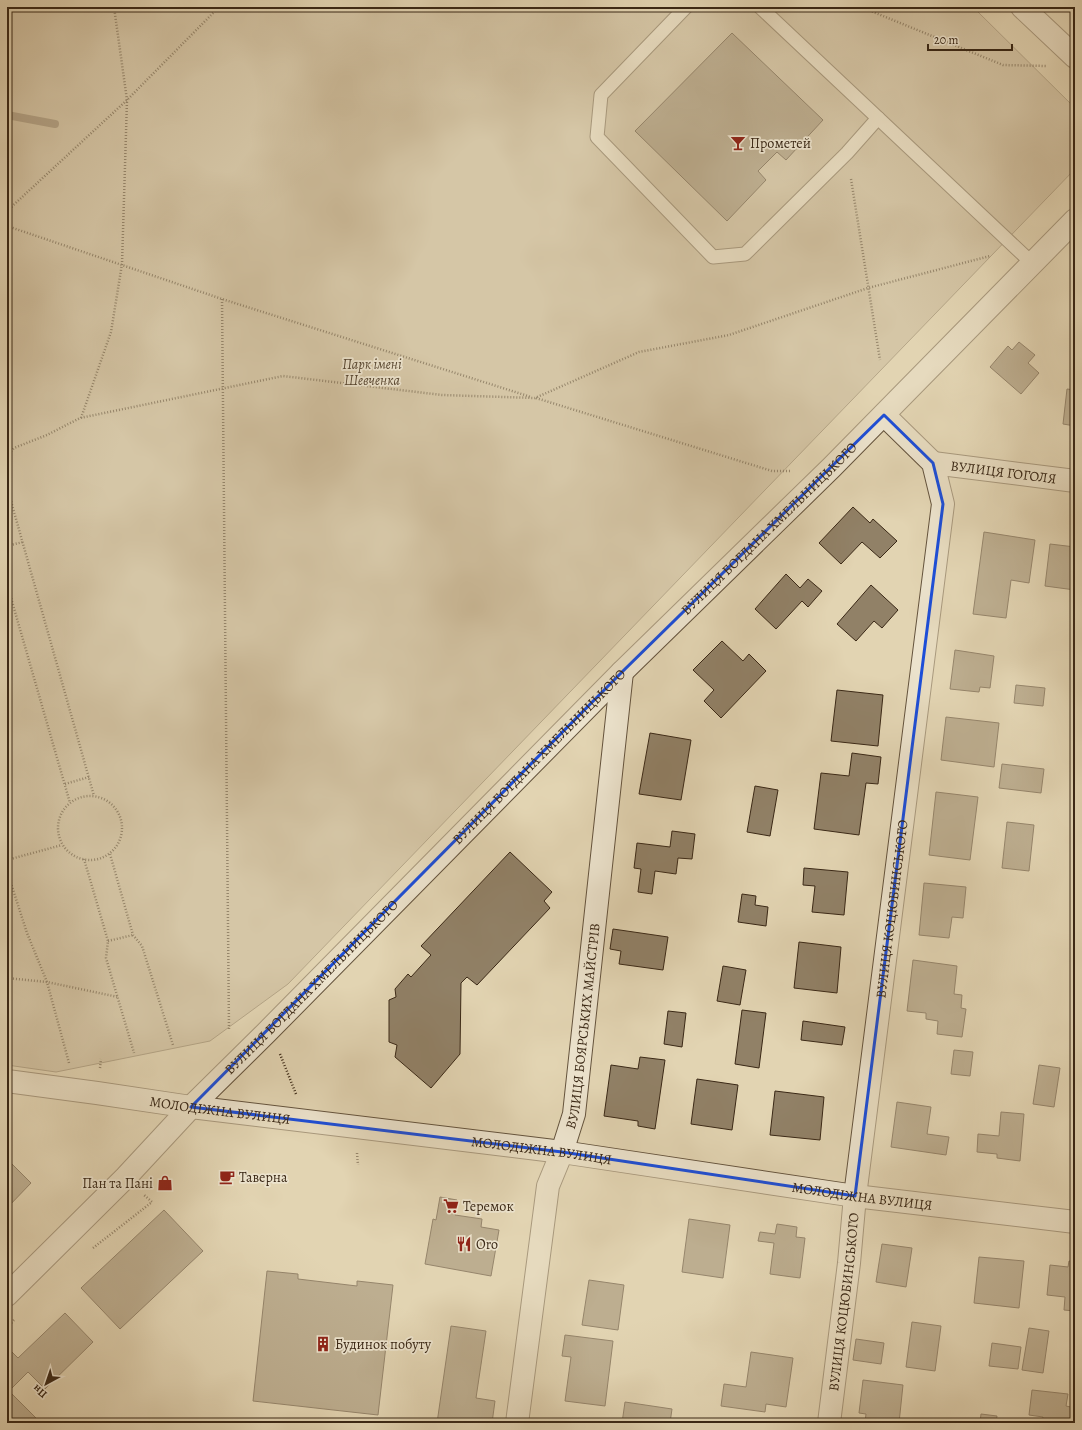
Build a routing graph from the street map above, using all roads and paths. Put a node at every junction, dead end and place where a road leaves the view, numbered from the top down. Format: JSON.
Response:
{"nodes":[{"id":1,"x":114,"y":7,"type":"edge"},
{"id":2,"x":219,"y":7,"type":"edge"},
{"id":3,"x":686,"y":7,"type":"edge"},
{"id":4,"x":760,"y":7,"type":"edge"},
{"id":5,"x":861,"y":7,"type":"edge"},
{"id":6,"x":1022,"y":7,"type":"edge"},
{"id":7,"x":1075,"y":57,"type":"edge"},
{"id":8,"x":1053,"y":66,"type":"dead end"},
{"id":9,"x":127,"y":100,"type":"junction"},
{"id":10,"x":878,"y":118,"type":"junction"},
{"id":11,"x":847,"y":152,"type":"junction"},
{"id":12,"x":7,"y":211,"type":"edge"},
{"id":13,"x":1075,"y":220,"type":"edge"},
{"id":14,"x":7,"y":226,"type":"edge"},
{"id":15,"x":990,"y":256,"type":"dead end"},
{"id":16,"x":1032,"y":263,"type":"junction"},
{"id":17,"x":122,"y":264,"type":"junction"},
{"id":18,"x":868,"y":288,"type":"junction"},
{"id":19,"x":222,"y":299,"type":"junction"},
{"id":20,"x":880,"y":360,"type":"dead end"},
{"id":21,"x":223,"y":388,"type":"junction"},
{"id":22,"x":536,"y":398,"type":"junction"},
{"id":23,"x":884,"y":416,"type":"junction"},
{"id":24,"x":80,"y":418,"type":"junction"},
{"id":25,"x":7,"y":456,"type":"edge"},
{"id":26,"x":933,"y":463,"type":"junction"},
{"id":27,"x":832,"y":467,"type":"junction"},
{"id":28,"x":1075,"y":481,"type":"edge"},
{"id":29,"x":7,"y":487,"type":"edge"},
{"id":30,"x":23,"y":542,"type":"junction"},
{"id":31,"x":7,"y":546,"type":"edge"},
{"id":32,"x":7,"y":584,"type":"edge"},
{"id":33,"x":622,"y":672,"type":"junction"},
{"id":34,"x":89,"y":777,"type":"junction"},
{"id":35,"x":64,"y":784,"type":"junction"},
{"id":36,"x":94,"y":796,"type":"junction"},
{"id":37,"x":70,"y":803,"type":"junction"},
{"id":38,"x":62,"y":845,"type":"junction"},
{"id":39,"x":110,"y":854,"type":"junction"},
{"id":40,"x":84,"y":859,"type":"junction"},
{"id":41,"x":7,"y":860,"type":"edge"},
{"id":42,"x":7,"y":871,"type":"edge"},
{"id":43,"x":133,"y":935,"type":"junction"},
{"id":44,"x":108,"y":941,"type":"junction"},
{"id":45,"x":7,"y":978,"type":"edge"},
{"id":46,"x":47,"y":982,"type":"junction"},
{"id":47,"x":118,"y":997,"type":"junction"},
{"id":48,"x":229,"y":1030,"type":"dead end"},
{"id":49,"x":266,"y":1033,"type":"junction"},
{"id":50,"x":173,"y":1045,"type":"dead end"},
{"id":51,"x":134,"y":1053,"type":"dead end"},
{"id":52,"x":69,"y":1064,"type":"dead end"},
{"id":53,"x":7,"y":1082,"type":"edge"},
{"id":54,"x":302,"y":1095,"type":"dead end"},
{"id":55,"x":191,"y":1107,"type":"junction"},
{"id":56,"x":355,"y":1126,"type":"junction"},
{"id":57,"x":562,"y":1152,"type":"junction"},
{"id":58,"x":358,"y":1165,"type":"dead end"},
{"id":59,"x":856,"y":1196,"type":"junction"},
{"id":60,"x":1075,"y":1222,"type":"edge"},
{"id":61,"x":7,"y":1296,"type":"edge"},
{"id":62,"x":517,"y":1423,"type":"edge"},
{"id":63,"x":829,"y":1423,"type":"edge"}],
"edges":[{"from":1,"to":9,"type":"path"},
{"from":2,"to":9,"type":"path"},
{"from":3,"to":11,"type":"lane"},
{"from":4,"to":10,"type":"lane"},
{"from":5,"to":8,"type":"path"},
{"from":6,"to":7,"type":"street"},
{"from":9,"to":12,"type":"path"},
{"from":9,"to":17,"type":"path"},
{"from":10,"to":11,"type":"lane"},
{"from":10,"to":16,"type":"lane"},
{"from":11,"to":18,"type":"path"},
{"from":13,"to":16,"type":"street","name":"ВУЛИЦЯ БОГДАНА ХМЕЛЬНИЦЬКОГО"},
{"from":14,"to":17,"type":"path"},
{"from":15,"to":18,"type":"path"},
{"from":16,"to":23,"type":"street","name":"ВУЛИЦЯ БОГДАНА ХМЕЛЬНИЦЬКОГО"},
{"from":17,"to":19,"type":"path"},
{"from":17,"to":24,"type":"path"},
{"from":18,"to":20,"type":"path"},
{"from":18,"to":22,"type":"path"},
{"from":19,"to":21,"type":"path"},
{"from":19,"to":22,"type":"path"},
{"from":21,"to":22,"type":"path"},
{"from":21,"to":24,"type":"path"},
{"from":21,"to":48,"type":"path"},
{"from":22,"to":27,"type":"path"},
{"from":23,"to":26,"type":"street"},
{"from":23,"to":27,"type":"street","name":"ВУЛИЦЯ БОГДАНА ХМЕЛЬНИЦЬКОГО"},
{"from":24,"to":25,"type":"path"},
{"from":26,"to":28,"type":"street","name":"ВУЛИЦЯ ГОГОЛЯ"},
{"from":26,"to":59,"type":"street","name":"ВУЛИЦЯ КОЦЮБИНСЬКОГО"},
{"from":27,"to":33,"type":"street","name":"ВУЛИЦЯ БОГДАНА ХМЕЛЬНИЦЬКОГО"},
{"from":29,"to":30,"type":"path"},
{"from":30,"to":31,"type":"path"},
{"from":30,"to":34,"type":"path"},
{"from":32,"to":35,"type":"path"},
{"from":33,"to":49,"type":"street","name":"ВУЛИЦЯ БОГДАНА ХМЕЛЬНИЦЬКОГО"},
{"from":33,"to":57,"type":"street","name":"ВУЛИЦЯ БОЯРСЬКИХ МАЙСТРІВ"},
{"from":34,"to":35,"type":"path"},
{"from":34,"to":36,"type":"path"},
{"from":35,"to":37,"type":"path"},
{"from":36,"to":37,"type":"path"},
{"from":36,"to":39,"type":"path"},
{"from":37,"to":38,"type":"path"},
{"from":38,"to":40,"type":"path"},
{"from":38,"to":41,"type":"path"},
{"from":39,"to":40,"type":"path"},
{"from":39,"to":43,"type":"path"},
{"from":40,"to":44,"type":"path"},
{"from":42,"to":46,"type":"path"},
{"from":43,"to":44,"type":"path"},
{"from":43,"to":50,"type":"path"},
{"from":44,"to":47,"type":"path"},
{"from":45,"to":46,"type":"path"},
{"from":46,"to":47,"type":"path"},
{"from":46,"to":52,"type":"path"},
{"from":47,"to":51,"type":"path"},
{"from":49,"to":54,"type":"path"},
{"from":49,"to":55,"type":"street","name":"ВУЛИЦЯ БОГДАНА ХМЕЛЬНИЦЬКОГО"},
{"from":53,"to":55,"type":"street","name":"МОЛОДІЖНА ВУЛИЦЯ"},
{"from":55,"to":56,"type":"street","name":"МОЛОДІЖНА ВУЛИЦЯ"},
{"from":55,"to":61,"type":"street","name":"ВУЛИЦЯ БОГДАНА ХМЕЛЬНИЦЬКОГО"},
{"from":56,"to":57,"type":"street","name":"МОЛОДІЖНА ВУЛИЦЯ"},
{"from":56,"to":58,"type":"path"},
{"from":57,"to":59,"type":"street","name":"МОЛОДІЖНА ВУЛИЦЯ"},
{"from":57,"to":62,"type":"street","name":"ВУЛИЦЯ БОЯРСЬКИХ МАЙСТРІВ"},
{"from":59,"to":60,"type":"street","name":"МОЛОДІЖНА ВУЛИЦЯ"},
{"from":59,"to":63,"type":"street","name":"ВУЛИЦЯ КОЦЮБИНСЬКОГО"}]}
